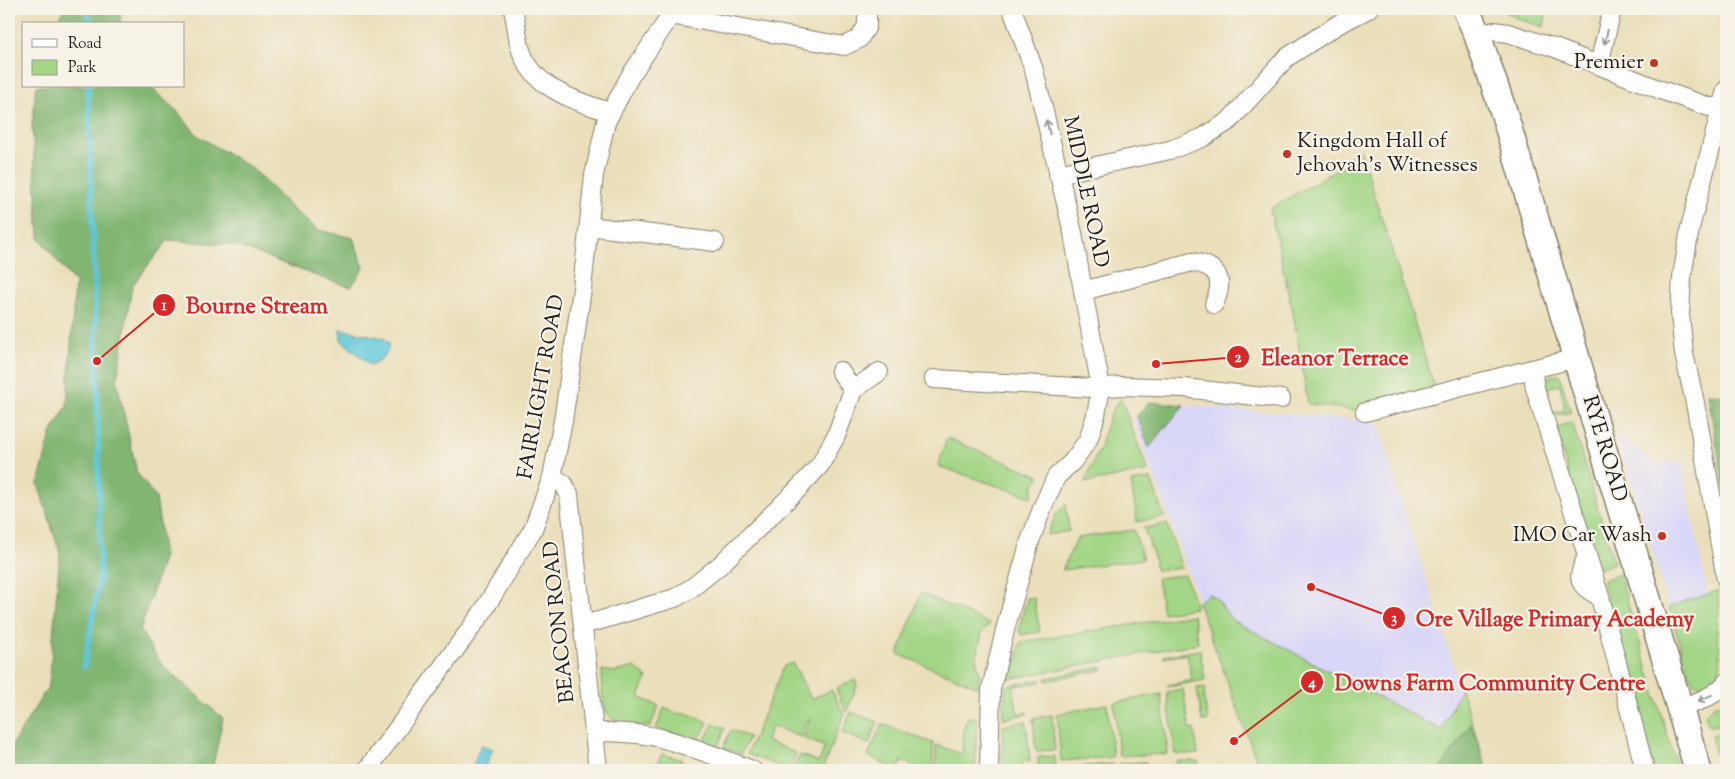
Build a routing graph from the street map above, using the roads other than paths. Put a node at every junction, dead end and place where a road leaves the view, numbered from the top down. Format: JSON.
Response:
{"nodes":[{"id":1,"x":513,"y":9,"type":"edge"},
{"id":2,"x":867,"y":9,"type":"edge"},
{"id":3,"x":1012,"y":9,"type":"edge"},
{"id":4,"x":1368,"y":9,"type":"edge"},
{"id":5,"x":1466,"y":9,"type":"edge"},
{"id":6,"x":1612,"y":9,"type":"edge"},
{"id":7,"x":672,"y":12,"type":"edge"},
{"id":8,"x":1477,"y":34,"type":"junction"},
{"id":9,"x":1599,"y":65,"type":"junction"},
{"id":10,"x":1726,"y":90,"type":"edge"},
{"id":11,"x":1724,"y":108,"type":"edge"},
{"id":12,"x":610,"y":112,"type":"junction"},
{"id":13,"x":1058,"y":174,"type":"junction"},
{"id":14,"x":589,"y":226,"type":"junction"},
{"id":15,"x":715,"y":242,"type":"dead end"},
{"id":16,"x":1083,"y":291,"type":"junction"},
{"id":17,"x":1214,"y":304,"type":"dead end"},
{"id":18,"x":1577,"y":358,"type":"junction"},
{"id":19,"x":1532,"y":369,"type":"junction"},
{"id":20,"x":840,"y":371,"type":"dead end"},
{"id":21,"x":879,"y":372,"type":"dead end"},
{"id":22,"x":934,"y":379,"type":"dead end"},
{"id":23,"x":1101,"y":388,"type":"junction"},
{"id":24,"x":853,"y":390,"type":"junction"},
{"id":25,"x":1281,"y":399,"type":"dead end"},
{"id":26,"x":1365,"y":412,"type":"dead end"},
{"id":27,"x":552,"y":477,"type":"junction"},
{"id":28,"x":1726,"y":580,"type":"edge"},
{"id":29,"x":583,"y":624,"type":"junction"},
{"id":30,"x":1726,"y":683,"type":"edge"},
{"id":31,"x":1680,"y":708,"type":"junction"},
{"id":32,"x":594,"y":732,"type":"junction"},
{"id":33,"x":366,"y":770,"type":"edge"},
{"id":34,"x":598,"y":770,"type":"edge"},
{"id":35,"x":752,"y":770,"type":"edge"},
{"id":36,"x":989,"y":770,"type":"edge"},
{"id":37,"x":1646,"y":770,"type":"edge"},
{"id":38,"x":1698,"y":770,"type":"edge"}],
"edges":[{"from":1,"to":12,"type":"street"},
{"from":2,"to":7,"type":"street"},
{"from":13,"to":3,"type":"street","name":"MIDDLE ROAD","one_way":true},
{"from":4,"to":13,"type":"street"},
{"from":5,"to":8,"type":"highway","name":"RYE ROAD"},
{"from":6,"to":9,"type":"street","one_way":true},
{"from":7,"to":12,"type":"street","name":"FAIRLIGHT ROAD"},
{"from":8,"to":9,"type":"street"},
{"from":8,"to":18,"type":"highway","name":"RYE ROAD"},
{"from":9,"to":11,"type":"street"},
{"from":10,"to":11,"type":"street"},
{"from":11,"to":28,"type":"street"},
{"from":12,"to":14,"type":"street","name":"FAIRLIGHT ROAD"},
{"from":13,"to":16,"type":"street","name":"MIDDLE ROAD"},
{"from":14,"to":15,"type":"street"},
{"from":14,"to":27,"type":"street","name":"FAIRLIGHT ROAD"},
{"from":16,"to":17,"type":"street"},
{"from":16,"to":23,"type":"street","name":"MIDDLE ROAD"},
{"from":18,"to":19,"type":"street"},
{"from":18,"to":31,"type":"highway","name":"RYE ROAD"},
{"from":19,"to":26,"type":"street"},
{"from":19,"to":37,"type":"street"},
{"from":20,"to":24,"type":"street"},
{"from":21,"to":24,"type":"street"},
{"from":22,"to":23,"type":"street"},
{"from":23,"to":25,"type":"street"},
{"from":23,"to":36,"type":"street"},
{"from":24,"to":29,"type":"street"},
{"from":27,"to":29,"type":"street","name":"BEACON ROAD"},
{"from":27,"to":33,"type":"street","name":"FAIRLIGHT ROAD"},
{"from":29,"to":32,"type":"street","name":"BEACON ROAD"},
{"from":30,"to":31,"type":"street","one_way":true},
{"from":31,"to":38,"type":"highway","name":"RYE ROAD"},
{"from":32,"to":34,"type":"street","name":"BEACON ROAD"},
{"from":32,"to":35,"type":"street"}]}
